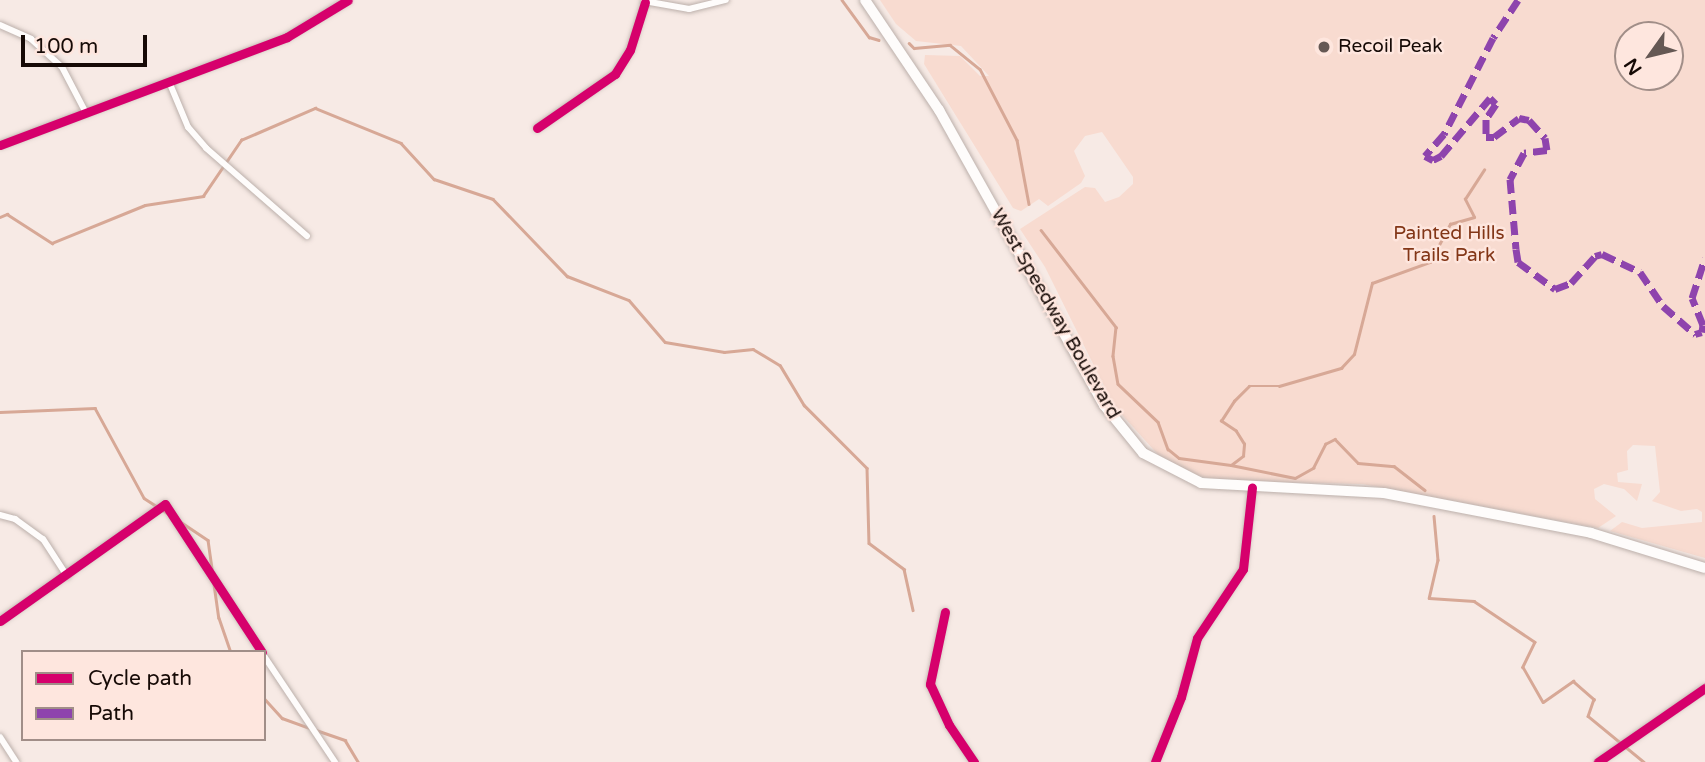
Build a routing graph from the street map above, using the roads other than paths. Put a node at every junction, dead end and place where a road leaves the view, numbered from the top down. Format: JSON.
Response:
{"nodes":[{"id":1,"x":348,"y":0,"type":"edge"},
{"id":2,"x":726,"y":0,"type":"edge"},
{"id":3,"x":866,"y":0,"type":"edge"},
{"id":4,"x":643,"y":1,"type":"edge"},
{"id":5,"x":0,"y":25,"type":"edge"},
{"id":6,"x":170,"y":84,"type":"junction"},
{"id":7,"x":86,"y":113,"type":"junction"},
{"id":8,"x":537,"y":128,"type":"dead end"},
{"id":9,"x":0,"y":145,"type":"edge"},
{"id":10,"x":307,"y":236,"type":"dead end"},
{"id":11,"x":1252,"y":487,"type":"junction"},
{"id":12,"x":0,"y":515,"type":"edge"},
{"id":13,"x":1705,"y":568,"type":"edge"},
{"id":14,"x":67,"y":576,"type":"junction"},
{"id":15,"x":945,"y":612,"type":"dead end"},
{"id":16,"x":0,"y":621,"type":"edge"},
{"id":17,"x":260,"y":650,"type":"edge"},
{"id":18,"x":266,"y":658,"type":"edge"},
{"id":19,"x":1705,"y":688,"type":"edge"},
{"id":20,"x":0,"y":737,"type":"edge"},
{"id":21,"x":16,"y":762,"type":"edge"},
{"id":22,"x":335,"y":762,"type":"edge"},
{"id":23,"x":974,"y":762,"type":"edge"},
{"id":24,"x":1155,"y":762,"type":"edge"},
{"id":25,"x":1598,"y":762,"type":"edge"}],
"edges":[{"from":1,"to":6,"type":"street"},
{"from":2,"to":4,"type":"street"},
{"from":3,"to":11,"type":"main road","name":"West Speedway Boulevard"},
{"from":4,"to":8,"type":"street"},
{"from":5,"to":7,"type":"street"},
{"from":6,"to":7,"type":"street"},
{"from":6,"to":10,"type":"street"},
{"from":7,"to":9,"type":"street"},
{"from":11,"to":13,"type":"main road","name":"West Speedway Boulevard"},
{"from":11,"to":24,"type":"street"},
{"from":12,"to":14,"type":"street"},
{"from":14,"to":16,"type":"street"},
{"from":14,"to":17,"type":"street"},
{"from":15,"to":23,"type":"street"},
{"from":18,"to":22,"type":"street"},
{"from":19,"to":25,"type":"street"},
{"from":20,"to":21,"type":"street"}]}
